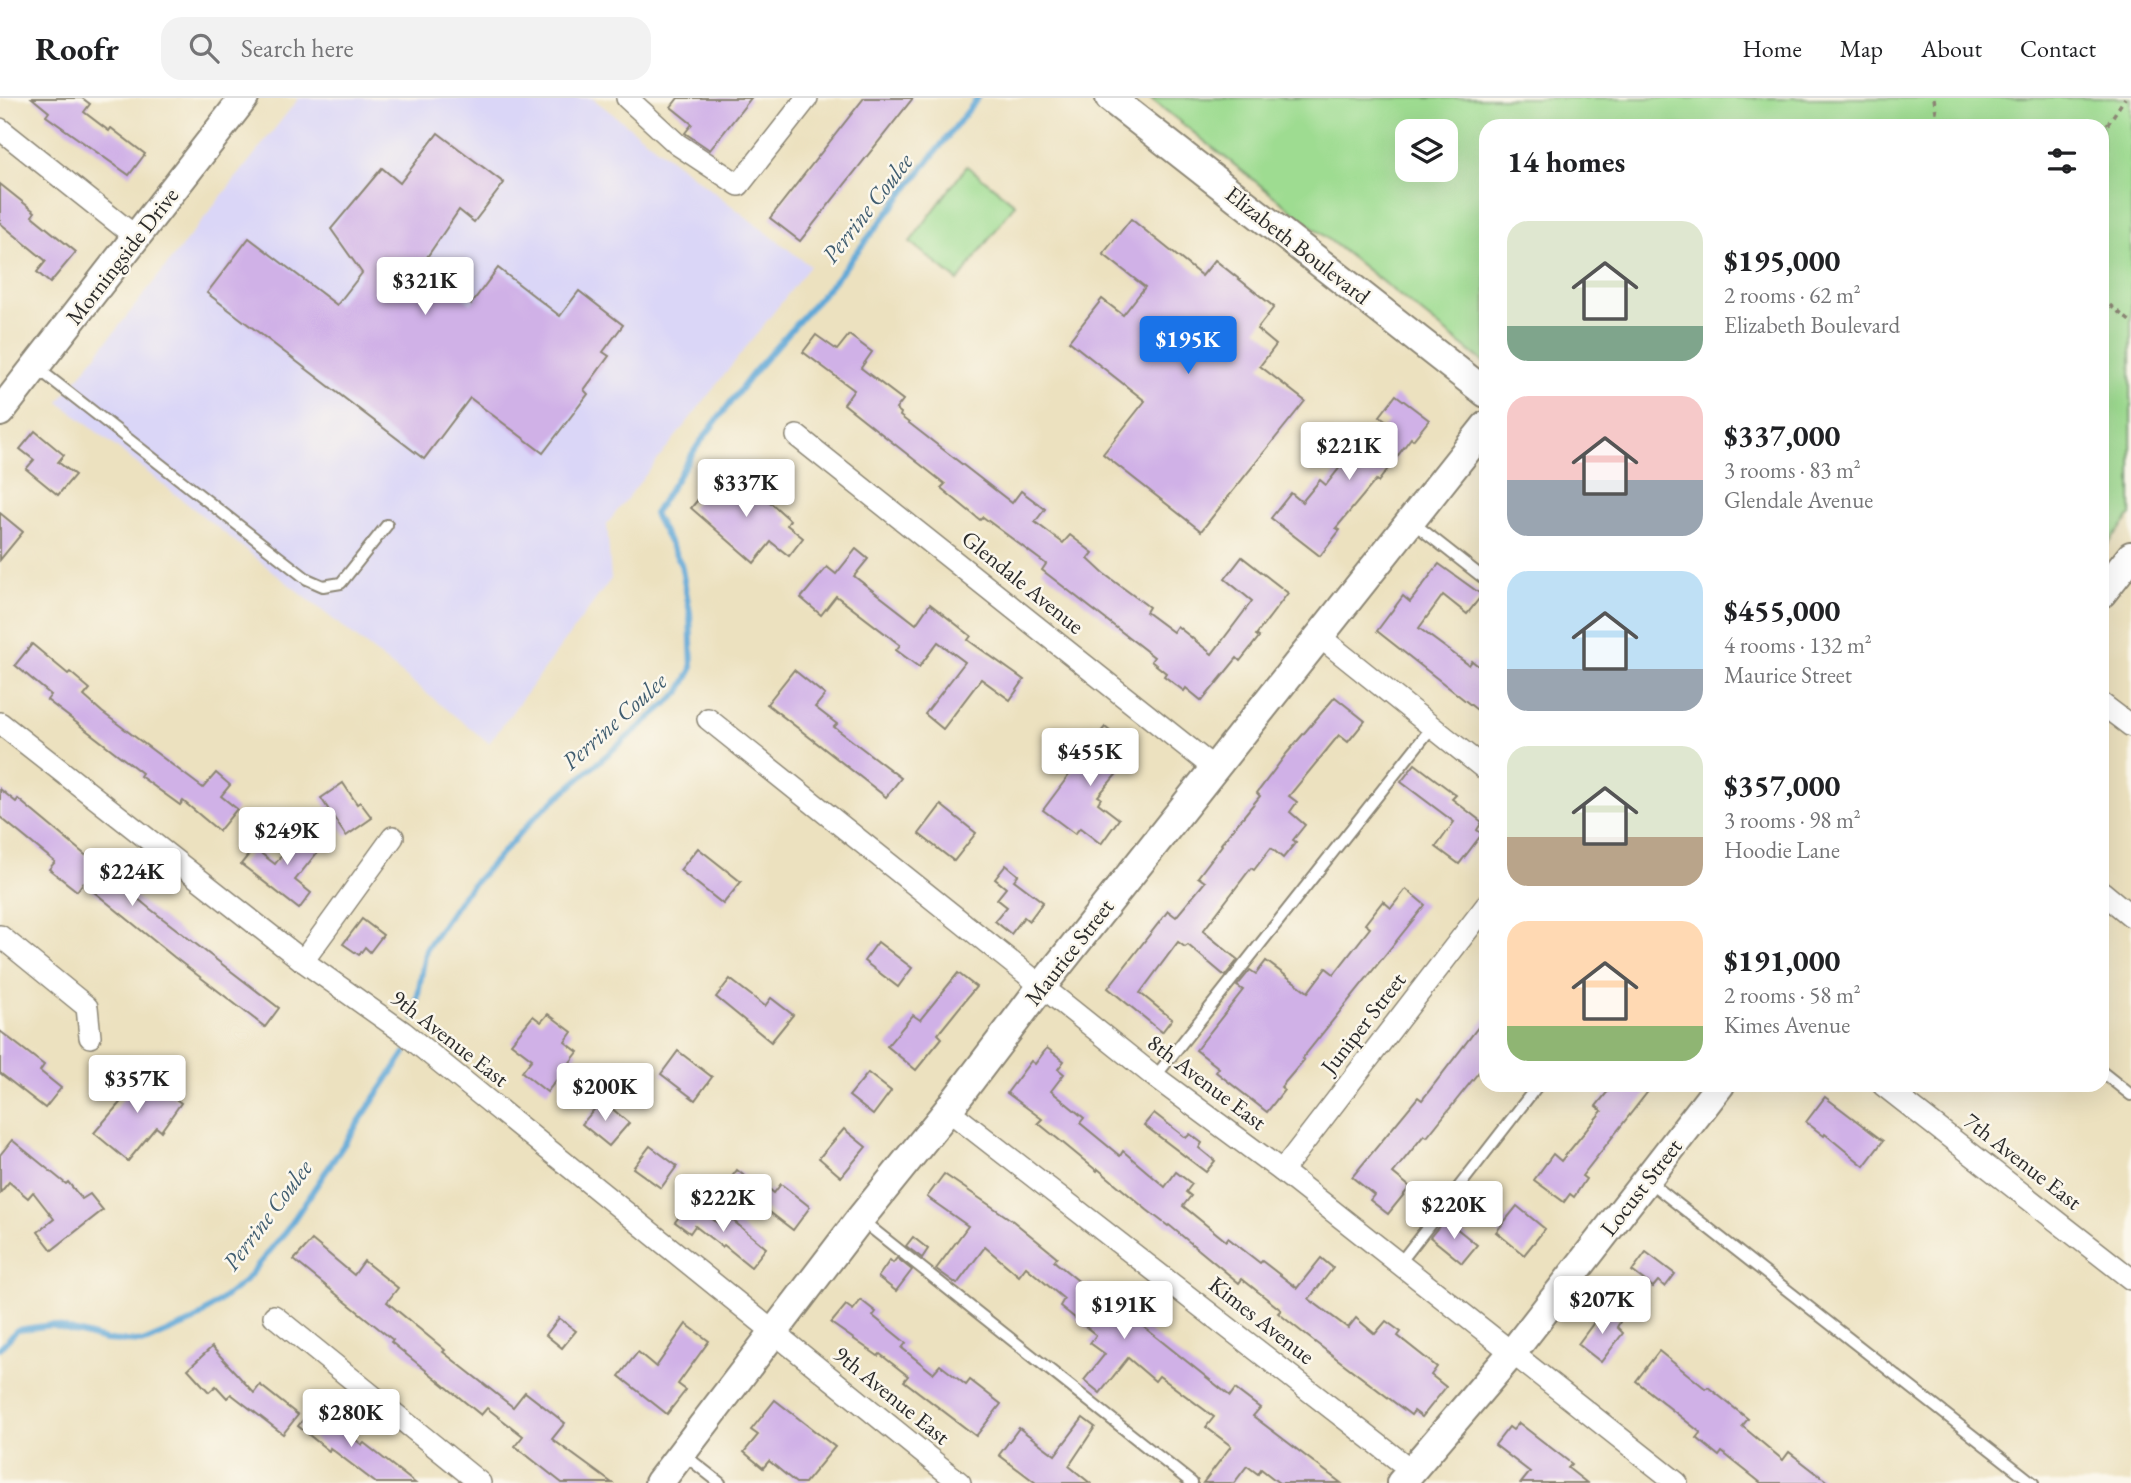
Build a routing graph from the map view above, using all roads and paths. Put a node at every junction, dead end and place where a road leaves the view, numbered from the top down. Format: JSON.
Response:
{"nodes":[{"id":1,"x":244,"y":98,"type":"edge"},
{"id":2,"x":627,"y":98,"type":"edge"},
{"id":3,"x":807,"y":98,"type":"edge"},
{"id":4,"x":1110,"y":98,"type":"edge"},
{"id":5,"x":1934,"y":98,"type":"edge"},
{"id":6,"x":2125,"y":98,"type":"edge"},
{"id":7,"x":1937,"y":119,"type":"edge"},
{"id":8,"x":2109,"y":122,"type":"edge"},
{"id":9,"x":0,"y":129,"type":"edge"},
{"id":10,"x":137,"y":238,"type":"junction"},
{"id":11,"x":2109,"y":305,"type":"edge"},
{"id":12,"x":2131,"y":322,"type":"edge"},
{"id":13,"x":36,"y":367,"type":"junction"},
{"id":14,"x":1479,"y":388,"type":"edge"},
{"id":15,"x":0,"y":412,"type":"edge"},
{"id":16,"x":1479,"y":435,"type":"edge"},
{"id":17,"x":797,"y":436,"type":"dead end"},
{"id":18,"x":1411,"y":520,"type":"junction"},
{"id":19,"x":387,"y":525,"type":"dead end"},
{"id":20,"x":2131,"y":556,"type":"edge"},
{"id":21,"x":1479,"y":574,"type":"edge"},
{"id":22,"x":2109,"y":584,"type":"edge"},
{"id":23,"x":1320,"y":637,"type":"junction"},
{"id":24,"x":2109,"y":709,"type":"edge"},
{"id":25,"x":708,"y":719,"type":"dead end"},
{"id":26,"x":0,"y":723,"type":"edge"},
{"id":27,"x":2131,"y":726,"type":"edge"},
{"id":28,"x":1432,"y":727,"type":"junction"},
{"id":29,"x":1479,"y":764,"type":"edge"},
{"id":30,"x":1215,"y":769,"type":"junction"},
{"id":31,"x":393,"y":837,"type":"dead end"},
{"id":32,"x":2109,"y":898,"type":"edge"},
{"id":33,"x":1479,"y":915,"type":"edge"},
{"id":34,"x":2131,"y":916,"type":"edge"},
{"id":35,"x":0,"y":936,"type":"edge"},
{"id":36,"x":303,"y":961,"type":"junction"},
{"id":37,"x":1042,"y":986,"type":"junction"},
{"id":38,"x":90,"y":1037,"type":"dead end"},
{"id":39,"x":1156,"y":1077,"type":"junction"},
{"id":40,"x":2109,"y":1078,"type":"edge"},
{"id":41,"x":1533,"y":1092,"type":"edge"},
{"id":42,"x":1715,"y":1092,"type":"edge"},
{"id":43,"x":1892,"y":1092,"type":"edge"},
{"id":44,"x":2131,"y":1095,"type":"edge"},
{"id":45,"x":948,"y":1110,"type":"junction"},
{"id":46,"x":1282,"y":1171,"type":"junction"},
{"id":47,"x":1647,"y":1179,"type":"junction"},
{"id":48,"x":860,"y":1219,"type":"junction"},
{"id":49,"x":1399,"y":1264,"type":"junction"},
{"id":50,"x":2131,"y":1279,"type":"edge"},
{"id":51,"x":274,"y":1316,"type":"dead end"},
{"id":52,"x":774,"y":1334,"type":"junction"},
{"id":53,"x":1512,"y":1353,"type":"junction"},
{"id":54,"x":682,"y":1453,"type":"junction"},
{"id":55,"x":1410,"y":1476,"type":"edge"},
{"id":56,"x":480,"y":1483,"type":"edge"},
{"id":57,"x":659,"y":1483,"type":"edge"},
{"id":58,"x":720,"y":1483,"type":"edge"},
{"id":59,"x":960,"y":1483,"type":"edge"},
{"id":60,"x":1192,"y":1483,"type":"edge"},
{"id":61,"x":1677,"y":1483,"type":"edge"},
{"id":62,"x":2033,"y":1483,"type":"edge"}],
"edges":[{"from":1,"to":10,"type":"street","name":"Morningside Drive"},
{"from":2,"to":3,"type":"street"},
{"from":4,"to":14,"type":"street","name":"Elizabeth Boulevard"},
{"from":5,"to":7,"type":"path"},
{"from":6,"to":8,"type":"path"},
{"from":9,"to":10,"type":"street"},
{"from":10,"to":13,"type":"street","name":"Morningside Drive"},
{"from":11,"to":12,"type":"path"},
{"from":13,"to":15,"type":"street","name":"Morningside Drive"},
{"from":13,"to":19,"type":"lane"},
{"from":16,"to":18,"type":"street","name":"Maurice Street"},
{"from":17,"to":30,"type":"street","name":"Glendale Avenue"},
{"from":18,"to":21,"type":"lane"},
{"from":18,"to":23,"type":"street","name":"Maurice Street"},
{"from":20,"to":22,"type":"street"},
{"from":23,"to":28,"type":"street"},
{"from":23,"to":30,"type":"street","name":"Maurice Street"},
{"from":24,"to":27,"type":"street"},
{"from":25,"to":37,"type":"street","name":"8th Avenue East"},
{"from":26,"to":36,"type":"street","name":"9th Avenue East"},
{"from":28,"to":29,"type":"street"},
{"from":28,"to":39,"type":"lane"},
{"from":30,"to":37,"type":"street","name":"Maurice Street"},
{"from":31,"to":36,"type":"street"},
{"from":32,"to":34,"type":"street"},
{"from":33,"to":46,"type":"street","name":"Juniper Street"},
{"from":35,"to":38,"type":"street"},
{"from":36,"to":52,"type":"street","name":"9th Avenue East"},
{"from":37,"to":39,"type":"street","name":"8th Avenue East"},
{"from":37,"to":45,"type":"street","name":"Maurice Street"},
{"from":39,"to":46,"type":"street","name":"8th Avenue East"},
{"from":40,"to":44,"type":"lane"},
{"from":41,"to":49,"type":"lane"},
{"from":42,"to":47,"type":"street","name":"Locust Street"},
{"from":43,"to":50,"type":"street","name":"7th Avenue East"},
{"from":45,"to":48,"type":"street","name":"Maurice Street"},
{"from":45,"to":55,"type":"street","name":"Kimes Avenue"},
{"from":46,"to":49,"type":"street","name":"8th Avenue East"},
{"from":47,"to":53,"type":"street","name":"Locust Street"},
{"from":47,"to":62,"type":"lane"},
{"from":48,"to":52,"type":"street","name":"Maurice Street"},
{"from":48,"to":60,"type":"lane"},
{"from":49,"to":53,"type":"street","name":"8th Avenue East"},
{"from":51,"to":56,"type":"street"},
{"from":52,"to":54,"type":"street","name":"Maurice Street"},
{"from":52,"to":59,"type":"street","name":"9th Avenue East"},
{"from":53,"to":55,"type":"street","name":"Locust Street"},
{"from":53,"to":61,"type":"street","name":"8th Avenue East"},
{"from":54,"to":57,"type":"street","name":"Maurice Street"},
{"from":54,"to":58,"type":"lane"}]}
